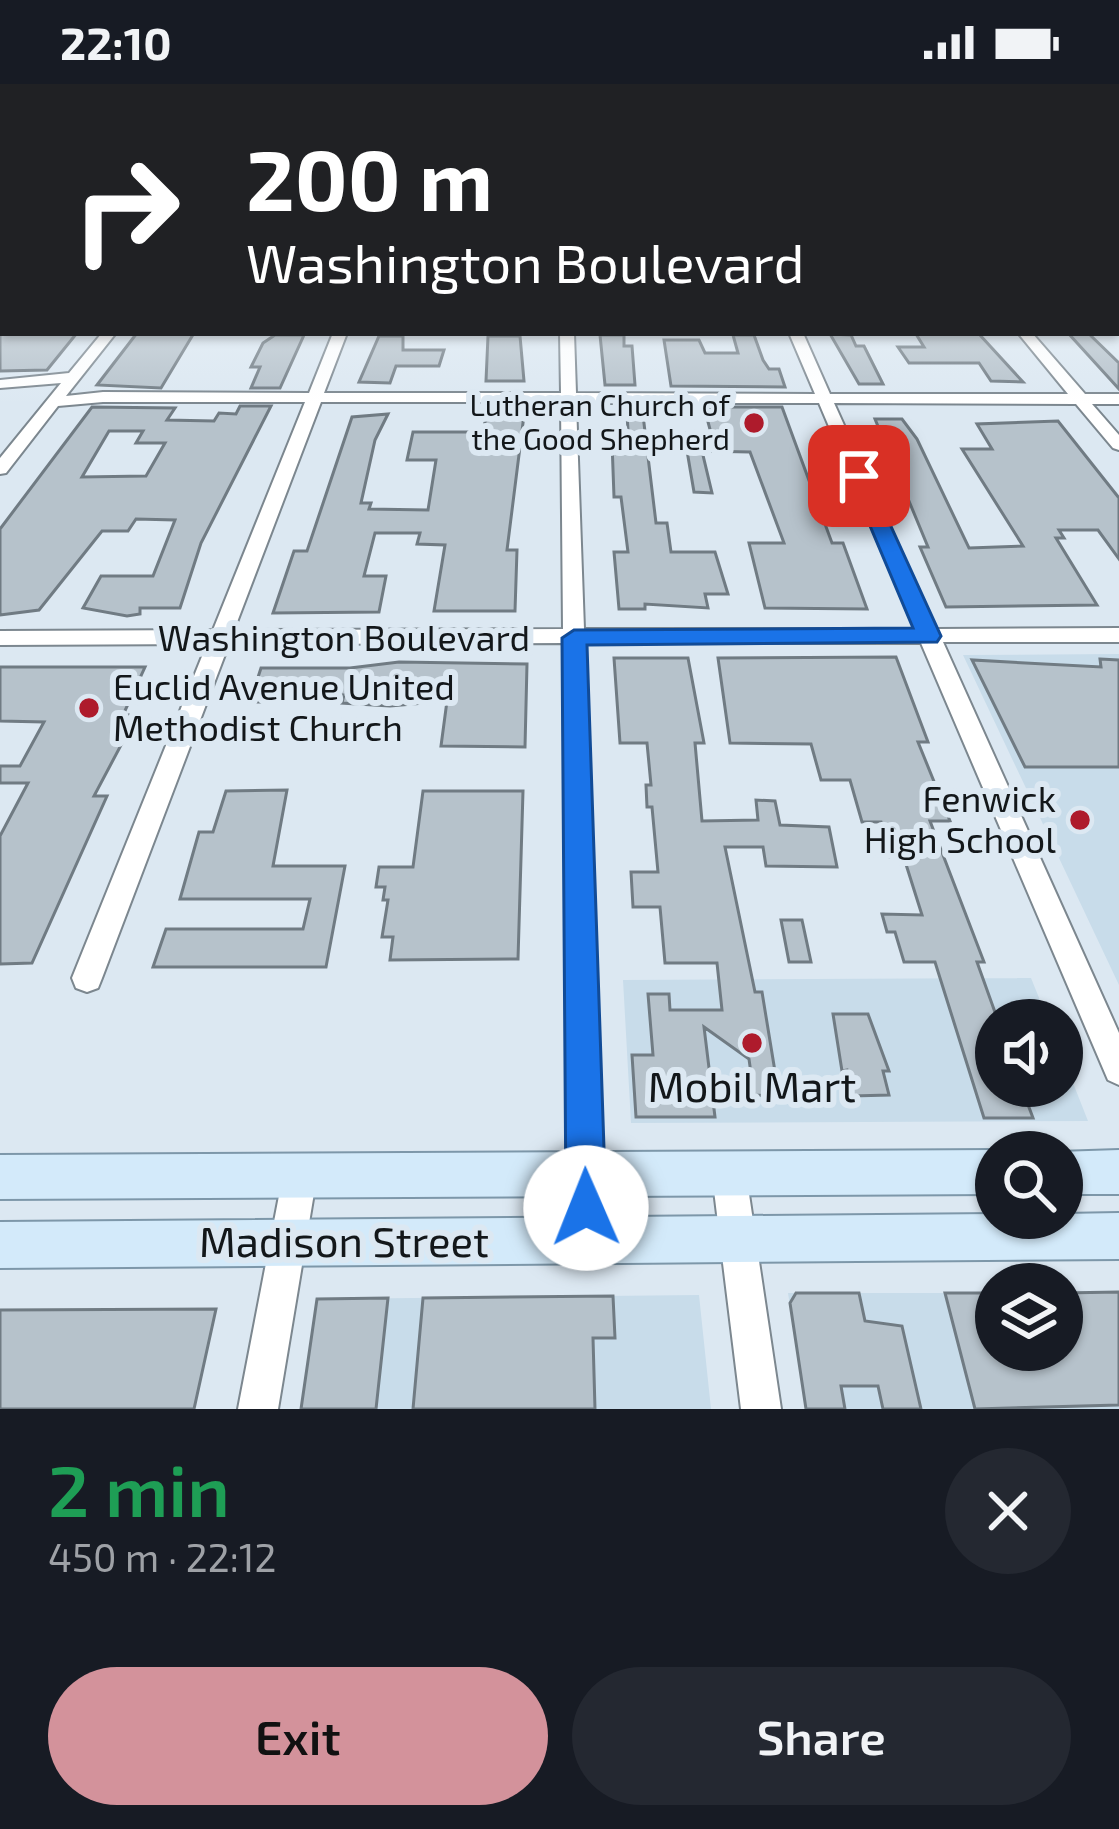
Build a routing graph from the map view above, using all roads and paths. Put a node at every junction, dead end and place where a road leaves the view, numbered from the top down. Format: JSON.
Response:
{"nodes":[{"id":1,"x":107,"y":336,"type":"edge"},
{"id":2,"x":339,"y":336,"type":"edge"},
{"id":3,"x":567,"y":336,"type":"edge"},
{"id":4,"x":797,"y":336,"type":"edge"},
{"id":5,"x":1028,"y":336,"type":"edge"},
{"id":6,"x":30,"y":383,"type":"junction"},
{"id":7,"x":0,"y":384,"type":"edge"},
{"id":8,"x":62,"y":391,"type":"junction"},
{"id":9,"x":314,"y":399,"type":"junction"},
{"id":10,"x":825,"y":399,"type":"junction"},
{"id":11,"x":1081,"y":399,"type":"junction"},
{"id":12,"x":1119,"y":399,"type":"edge"},
{"id":13,"x":568,"y":400,"type":"junction"},
{"id":14,"x":1119,"y":445,"type":"edge"},
{"id":15,"x":0,"y":469,"type":"edge"},
{"id":16,"x":1119,"y":635,"type":"edge"},
{"id":17,"x":929,"y":636,"type":"junction"},
{"id":18,"x":0,"y":638,"type":"edge"},
{"id":19,"x":221,"y":638,"type":"junction"},
{"id":20,"x":574,"y":638,"type":"junction"},
{"id":21,"x":87,"y":978,"type":"dead end"},
{"id":22,"x":1119,"y":1069,"type":"edge"},
{"id":23,"x":975,"y":1172,"type":"edge"},
{"id":24,"x":1083,"y":1172,"type":"edge"},
{"id":25,"x":1119,"y":1172,"type":"edge"},
{"id":26,"x":585,"y":1174,"type":"junction"},
{"id":27,"x":729,"y":1174,"type":"junction"},
{"id":28,"x":300,"y":1175,"type":"junction"},
{"id":29,"x":0,"y":1177,"type":"edge"},
{"id":30,"x":1119,"y":1236,"type":"edge"},
{"id":31,"x":738,"y":1240,"type":"junction"},
{"id":32,"x":587,"y":1241,"type":"junction"},
{"id":33,"x":288,"y":1243,"type":"junction"},
{"id":34,"x":0,"y":1245,"type":"edge"},
{"id":35,"x":258,"y":1409,"type":"edge"},
{"id":36,"x":760,"y":1409,"type":"edge"}],
"edges":[{"from":1,"to":8,"type":"street"},
{"from":2,"to":9,"type":"street"},
{"from":3,"to":13,"type":"street"},
{"from":4,"to":10,"type":"street"},
{"from":5,"to":11,"type":"street"},
{"from":6,"to":7,"type":"street"},
{"from":6,"to":8,"type":"street"},
{"from":6,"to":8,"type":"street"},
{"from":8,"to":9,"type":"street"},
{"from":8,"to":15,"type":"street"},
{"from":9,"to":13,"type":"street"},
{"from":9,"to":19,"type":"street"},
{"from":10,"to":11,"type":"street"},
{"from":10,"to":13,"type":"street"},
{"from":10,"to":17,"type":"street"},
{"from":11,"to":12,"type":"street"},
{"from":11,"to":14,"type":"street"},
{"from":13,"to":20,"type":"street"},
{"from":16,"to":17,"type":"street","name":"Washington Boulevard"},
{"from":17,"to":20,"type":"street","name":"Washington Boulevard"},
{"from":17,"to":22,"type":"street"},
{"from":18,"to":19,"type":"street","name":"Washington Boulevard"},
{"from":19,"to":20,"type":"street","name":"Washington Boulevard"},
{"from":19,"to":21,"type":"street"},
{"from":20,"to":26,"type":"street"},
{"from":23,"to":27,"type":"main road","name":"Madison Street"},
{"from":24,"to":25,"type":"main road"},
{"from":26,"to":27,"type":"main road","name":"Madison Street"},
{"from":26,"to":28,"type":"main road","name":"Madison Street"},
{"from":26,"to":32,"type":"street"},
{"from":27,"to":31,"type":"street"},
{"from":28,"to":29,"type":"main road","name":"Madison Street"},
{"from":28,"to":33,"type":"street"},
{"from":30,"to":31,"type":"main road","name":"Madison Street"},
{"from":31,"to":32,"type":"main road","name":"Madison Street"},
{"from":31,"to":36,"type":"street"},
{"from":32,"to":33,"type":"main road","name":"Madison Street"},
{"from":33,"to":34,"type":"main road","name":"Madison Street"},
{"from":33,"to":35,"type":"street"}]}
